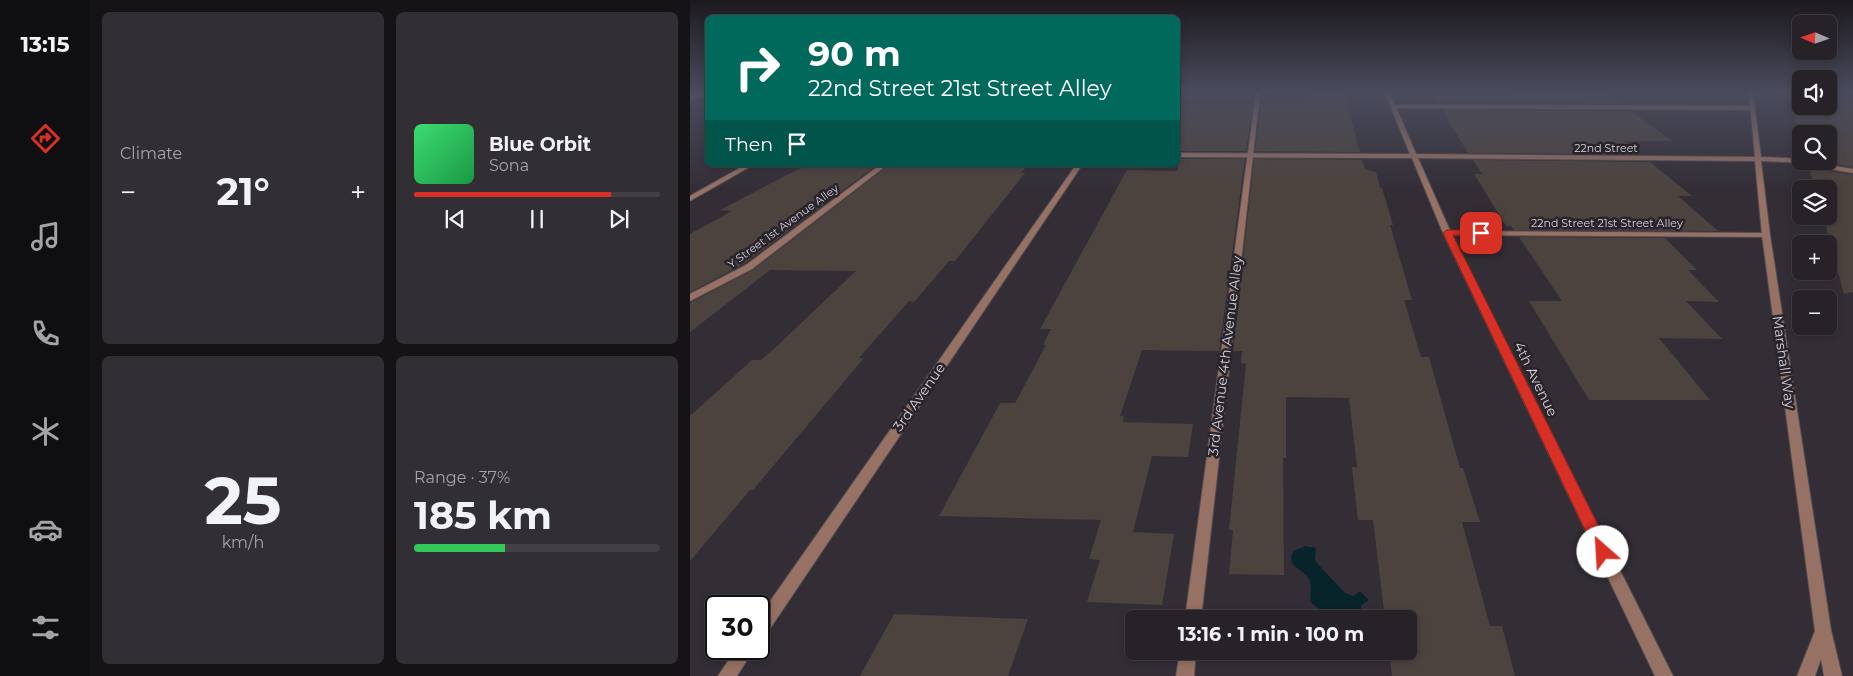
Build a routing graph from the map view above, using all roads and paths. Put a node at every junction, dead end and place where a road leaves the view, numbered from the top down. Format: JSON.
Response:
{"nodes":[{"id":1,"x":1254,"y":125,"type":"edge"},
{"id":2,"x":1400,"y":125,"type":"edge"},
{"id":3,"x":1754,"y":125,"type":"edge"},
{"id":4,"x":1180,"y":155,"type":"edge"},
{"id":5,"x":1251,"y":156,"type":"junction"},
{"id":6,"x":1416,"y":157,"type":"junction"},
{"id":7,"x":1758,"y":159,"type":"junction"},
{"id":8,"x":746,"y":167,"type":"edge"},
{"id":9,"x":881,"y":167,"type":"edge"},
{"id":10,"x":1078,"y":167,"type":"edge"},
{"id":11,"x":1853,"y":171,"type":"edge"},
{"id":12,"x":690,"y":199,"type":"edge"},
{"id":13,"x":1447,"y":233,"type":"junction"},
{"id":14,"x":1766,"y":235,"type":"junction"},
{"id":15,"x":690,"y":298,"type":"edge"},
{"id":16,"x":1193,"y":610,"type":"edge"},
{"id":17,"x":770,"y":614,"type":"edge"},
{"id":18,"x":1823,"y":630,"type":"junction"},
{"id":19,"x":738,"y":660,"type":"edge"},
{"id":20,"x":1187,"y":660,"type":"edge"},
{"id":21,"x":727,"y":676,"type":"edge"},
{"id":22,"x":1185,"y":676,"type":"edge"},
{"id":23,"x":1664,"y":676,"type":"edge"},
{"id":24,"x":1806,"y":676,"type":"edge"},
{"id":25,"x":1832,"y":676,"type":"edge"}],
"edges":[{"from":1,"to":5,"type":"street","name":"3rd Avenue 4th Avenue Alley"},
{"from":2,"to":6,"type":"street","name":"4th Avenue"},
{"from":3,"to":7,"type":"street","name":"Marshall Way"},
{"from":4,"to":5,"type":"street","name":"22nd Street"},
{"from":5,"to":6,"type":"street","name":"22nd Street"},
{"from":5,"to":16,"type":"street","name":"3rd Avenue 4th Avenue Alley"},
{"from":6,"to":7,"type":"street","name":"22nd Street"},
{"from":6,"to":13,"type":"street","name":"4th Avenue"},
{"from":7,"to":11,"type":"street","name":"22nd Street"},
{"from":7,"to":14,"type":"street","name":"Marshall Way"},
{"from":8,"to":12,"type":"street"},
{"from":9,"to":15,"type":"street","name":"Y Street 1st Avenue Alley"},
{"from":10,"to":17,"type":"street","name":"3rd Avenue"},
{"from":13,"to":14,"type":"street","name":"22nd Street 21st Street Alley"},
{"from":13,"to":23,"type":"street","name":"4th Avenue"},
{"from":14,"to":18,"type":"street","name":"Marshall Way"},
{"from":18,"to":24,"type":"street","name":"Marshall Way"},
{"from":18,"to":25,"type":"street","name":"Marshall Way"},
{"from":19,"to":21,"type":"street"},
{"from":20,"to":22,"type":"street"}]}
